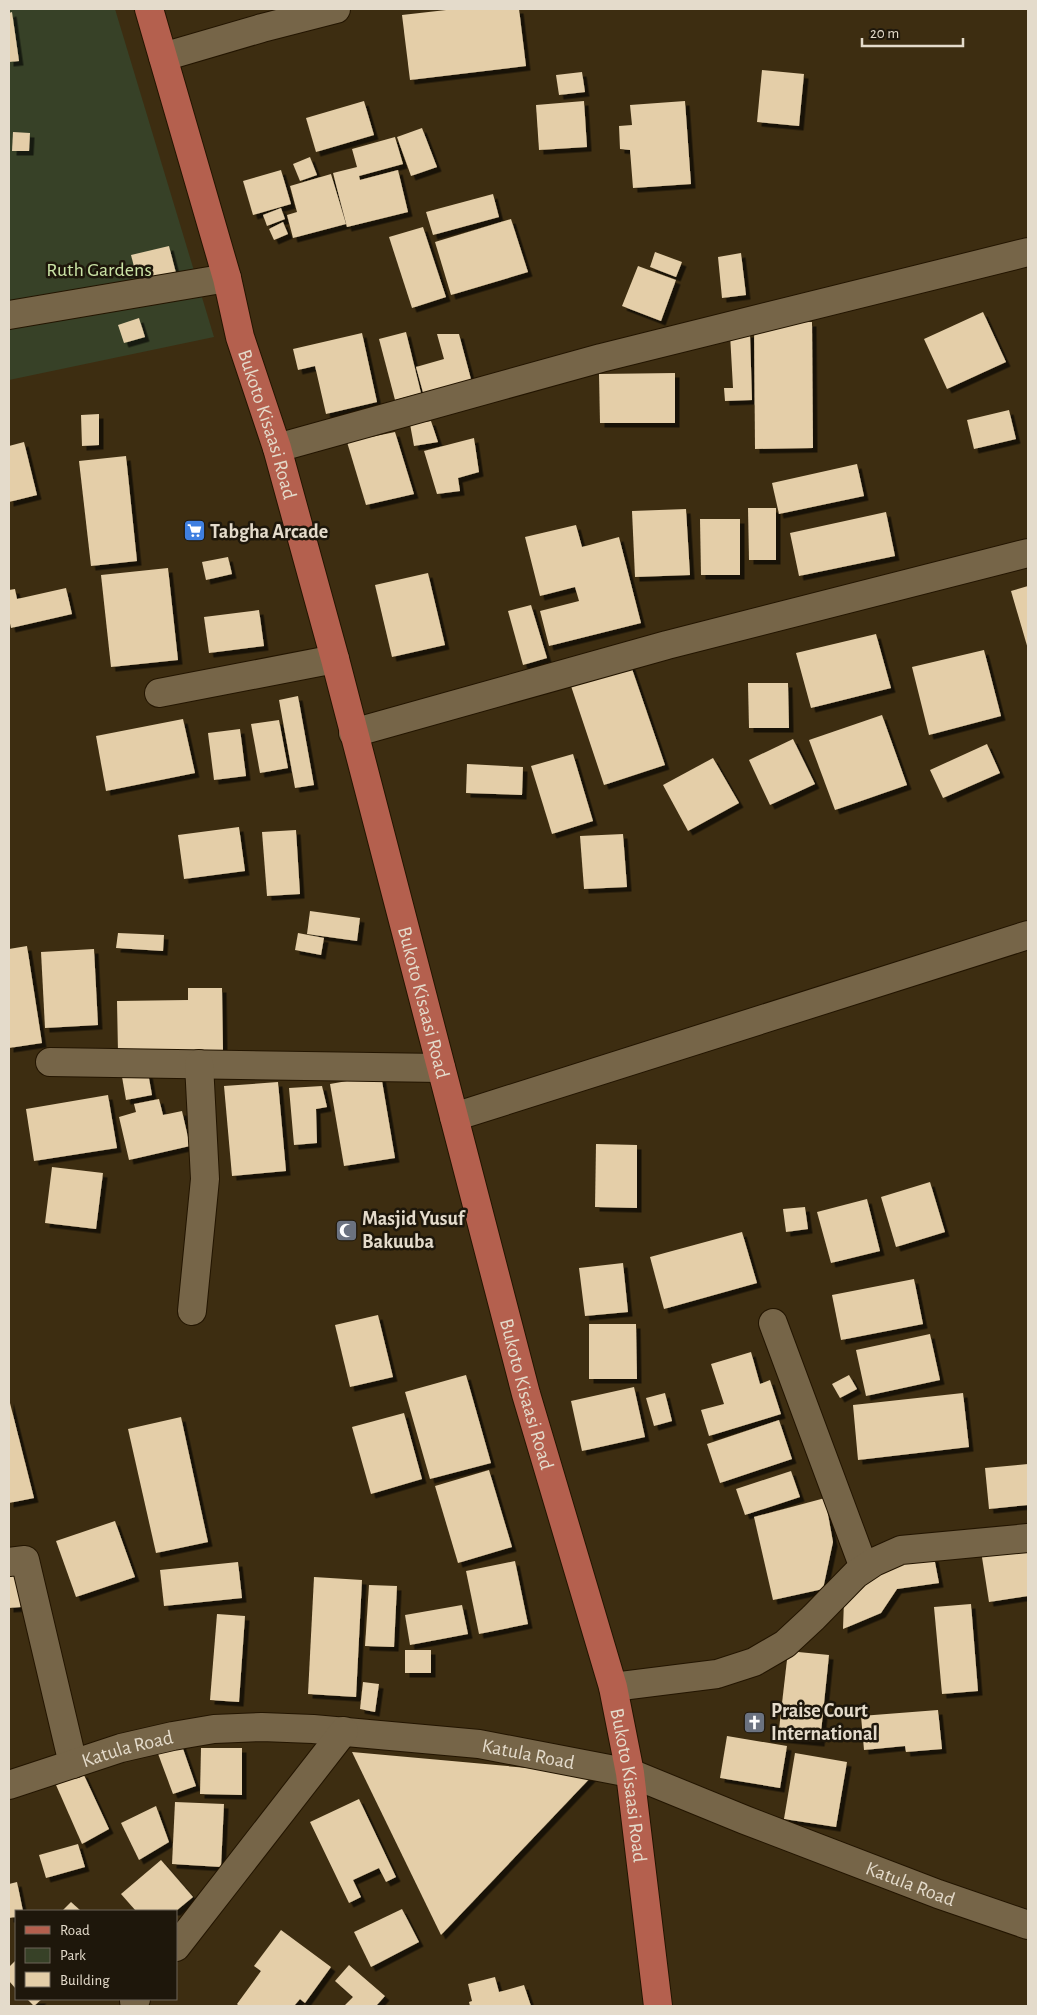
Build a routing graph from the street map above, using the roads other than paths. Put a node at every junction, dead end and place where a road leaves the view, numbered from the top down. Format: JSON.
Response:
{"nodes":[{"id":1,"x":149,"y":9,"type":"edge"},
{"id":2,"x":336,"y":9,"type":"edge"},
{"id":3,"x":163,"y":57,"type":"junction"},
{"id":4,"x":1028,"y":252,"type":"edge"},
{"id":5,"x":227,"y":278,"type":"junction"},
{"id":6,"x":9,"y":315,"type":"edge"},
{"id":7,"x":277,"y":448,"type":"junction"},
{"id":8,"x":1028,"y":554,"type":"edge"},
{"id":9,"x":335,"y":659,"type":"junction"},
{"id":10,"x":159,"y":693,"type":"dead end"},
{"id":11,"x":354,"y":733,"type":"junction"},
{"id":12,"x":1028,"y":935,"type":"edge"},
{"id":13,"x":50,"y":1062,"type":"dead end"},
{"id":14,"x":199,"y":1064,"type":"junction"},
{"id":15,"x":441,"y":1068,"type":"junction"},
{"id":16,"x":454,"y":1117,"type":"junction"},
{"id":17,"x":192,"y":1311,"type":"dead end"},
{"id":18,"x":773,"y":1323,"type":"dead end"},
{"id":19,"x":1028,"y":1538,"type":"edge"},
{"id":20,"x":9,"y":1562,"type":"edge"},
{"id":21,"x":864,"y":1568,"type":"junction"},
{"id":22,"x":613,"y":1687,"type":"junction"},
{"id":23,"x":344,"y":1732,"type":"junction"},
{"id":24,"x":73,"y":1764,"type":"junction"},
{"id":25,"x":630,"y":1773,"type":"junction"},
{"id":26,"x":9,"y":1785,"type":"edge"},
{"id":27,"x":1028,"y":1925,"type":"edge"},
{"id":28,"x":178,"y":1944,"type":"edge"},
{"id":29,"x":658,"y":2006,"type":"edge"}],
"edges":[{"from":1,"to":3,"type":"main road","name":"Bukoto Kisaasi Road"},
{"from":2,"to":3,"type":"street"},
{"from":3,"to":5,"type":"main road","name":"Bukoto Kisaasi Road"},
{"from":4,"to":7,"type":"street"},
{"from":5,"to":6,"type":"street"},
{"from":5,"to":7,"type":"main road","name":"Bukoto Kisaasi Road"},
{"from":7,"to":9,"type":"main road","name":"Bukoto Kisaasi Road"},
{"from":8,"to":11,"type":"street"},
{"from":9,"to":10,"type":"street"},
{"from":9,"to":11,"type":"main road","name":"Bukoto Kisaasi Road"},
{"from":11,"to":15,"type":"main road","name":"Bukoto Kisaasi Road"},
{"from":12,"to":16,"type":"street"},
{"from":13,"to":14,"type":"street"},
{"from":14,"to":15,"type":"street"},
{"from":14,"to":17,"type":"street"},
{"from":15,"to":16,"type":"main road","name":"Bukoto Kisaasi Road"},
{"from":16,"to":22,"type":"main road","name":"Bukoto Kisaasi Road"},
{"from":18,"to":21,"type":"street"},
{"from":19,"to":21,"type":"street"},
{"from":20,"to":24,"type":"street"},
{"from":21,"to":22,"type":"street"},
{"from":22,"to":25,"type":"main road","name":"Bukoto Kisaasi Road"},
{"from":23,"to":24,"type":"street","name":"Katula Road"},
{"from":23,"to":25,"type":"street","name":"Katula Road"},
{"from":23,"to":28,"type":"street"},
{"from":24,"to":26,"type":"street","name":"Katula Road"},
{"from":25,"to":27,"type":"street","name":"Katula Road"},
{"from":25,"to":29,"type":"main road","name":"Bukoto Kisaasi Road"}]}
